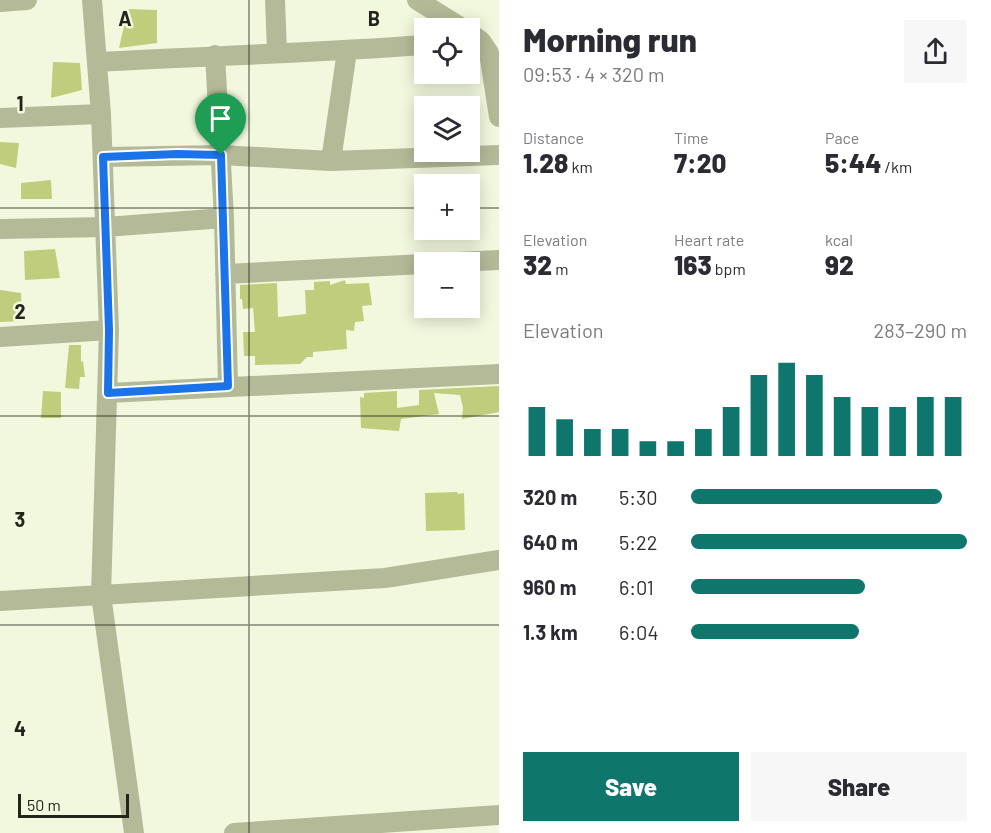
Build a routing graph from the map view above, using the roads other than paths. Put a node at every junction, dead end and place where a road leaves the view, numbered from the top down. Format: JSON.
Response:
{"nodes":[{"id":1,"x":27,"y":0,"type":"edge"},
{"id":2,"x":92,"y":0,"type":"edge"},
{"id":3,"x":275,"y":0,"type":"edge"},
{"id":4,"x":417,"y":0,"type":"edge"},
{"id":5,"x":0,"y":2,"type":"edge"},
{"id":6,"x":446,"y":18,"type":"edge"},
{"id":7,"x":480,"y":38,"type":"edge"},
{"id":8,"x":414,"y":46,"type":"edge"},
{"id":9,"x":347,"y":51,"type":"junction"},
{"id":10,"x":277,"y":52,"type":"junction"},
{"id":11,"x":215,"y":55,"type":"junction"},
{"id":12,"x":98,"y":62,"type":"junction"},
{"id":13,"x":101,"y":114,"type":"junction"},
{"id":14,"x":499,"y":117,"type":"edge"},
{"id":15,"x":0,"y":118,"type":"edge"},
{"id":16,"x":221,"y":155,"type":"junction"},
{"id":17,"x":499,"y":155,"type":"edge"},
{"id":18,"x":103,"y":157,"type":"junction"},
{"id":19,"x":331,"y":161,"type":"junction"},
{"id":20,"x":224,"y":219,"type":"junction"},
{"id":21,"x":106,"y":227,"type":"junction"},
{"id":22,"x":0,"y":229,"type":"edge"},
{"id":23,"x":499,"y":260,"type":"edge"},
{"id":24,"x":480,"y":261,"type":"edge"},
{"id":25,"x":414,"y":265,"type":"edge"},
{"id":26,"x":225,"y":274,"type":"junction"},
{"id":27,"x":109,"y":330,"type":"junction"},
{"id":28,"x":0,"y":337,"type":"edge"},
{"id":29,"x":499,"y":374,"type":"edge"},
{"id":30,"x":228,"y":386,"type":"junction"},
{"id":31,"x":108,"y":393,"type":"junction"},
{"id":32,"x":499,"y":560,"type":"edge"},
{"id":33,"x":101,"y":596,"type":"junction"},
{"id":34,"x":0,"y":601,"type":"edge"},
{"id":35,"x":499,"y":815,"type":"edge"},
{"id":36,"x":425,"y":826,"type":"edge"},
{"id":37,"x":134,"y":833,"type":"edge"},
{"id":38,"x":234,"y":833,"type":"edge"}],
"edges":[{"from":1,"to":5,"type":"street"},
{"from":2,"to":12,"type":"street"},
{"from":3,"to":10,"type":"street"},
{"from":4,"to":6,"type":"street"},
{"from":7,"to":14,"type":"street"},
{"from":8,"to":9,"type":"street"},
{"from":9,"to":10,"type":"street"},
{"from":9,"to":19,"type":"street"},
{"from":10,"to":11,"type":"street"},
{"from":11,"to":12,"type":"street"},
{"from":11,"to":16,"type":"street"},
{"from":12,"to":13,"type":"street"},
{"from":13,"to":15,"type":"street"},
{"from":13,"to":18,"type":"street"},
{"from":16,"to":18,"type":"street"},
{"from":16,"to":19,"type":"street"},
{"from":16,"to":20,"type":"street"},
{"from":17,"to":19,"type":"street"},
{"from":18,"to":21,"type":"street"},
{"from":20,"to":21,"type":"street"},
{"from":20,"to":26,"type":"street"},
{"from":21,"to":22,"type":"street"},
{"from":21,"to":27,"type":"street"},
{"from":23,"to":24,"type":"street"},
{"from":25,"to":26,"type":"street"},
{"from":26,"to":30,"type":"street"},
{"from":27,"to":28,"type":"street"},
{"from":27,"to":31,"type":"street"},
{"from":29,"to":30,"type":"street"},
{"from":30,"to":31,"type":"street"},
{"from":31,"to":33,"type":"street"},
{"from":32,"to":33,"type":"street"},
{"from":33,"to":34,"type":"street"},
{"from":33,"to":37,"type":"street"},
{"from":35,"to":36,"type":"street"},
{"from":36,"to":38,"type":"street"}]}
